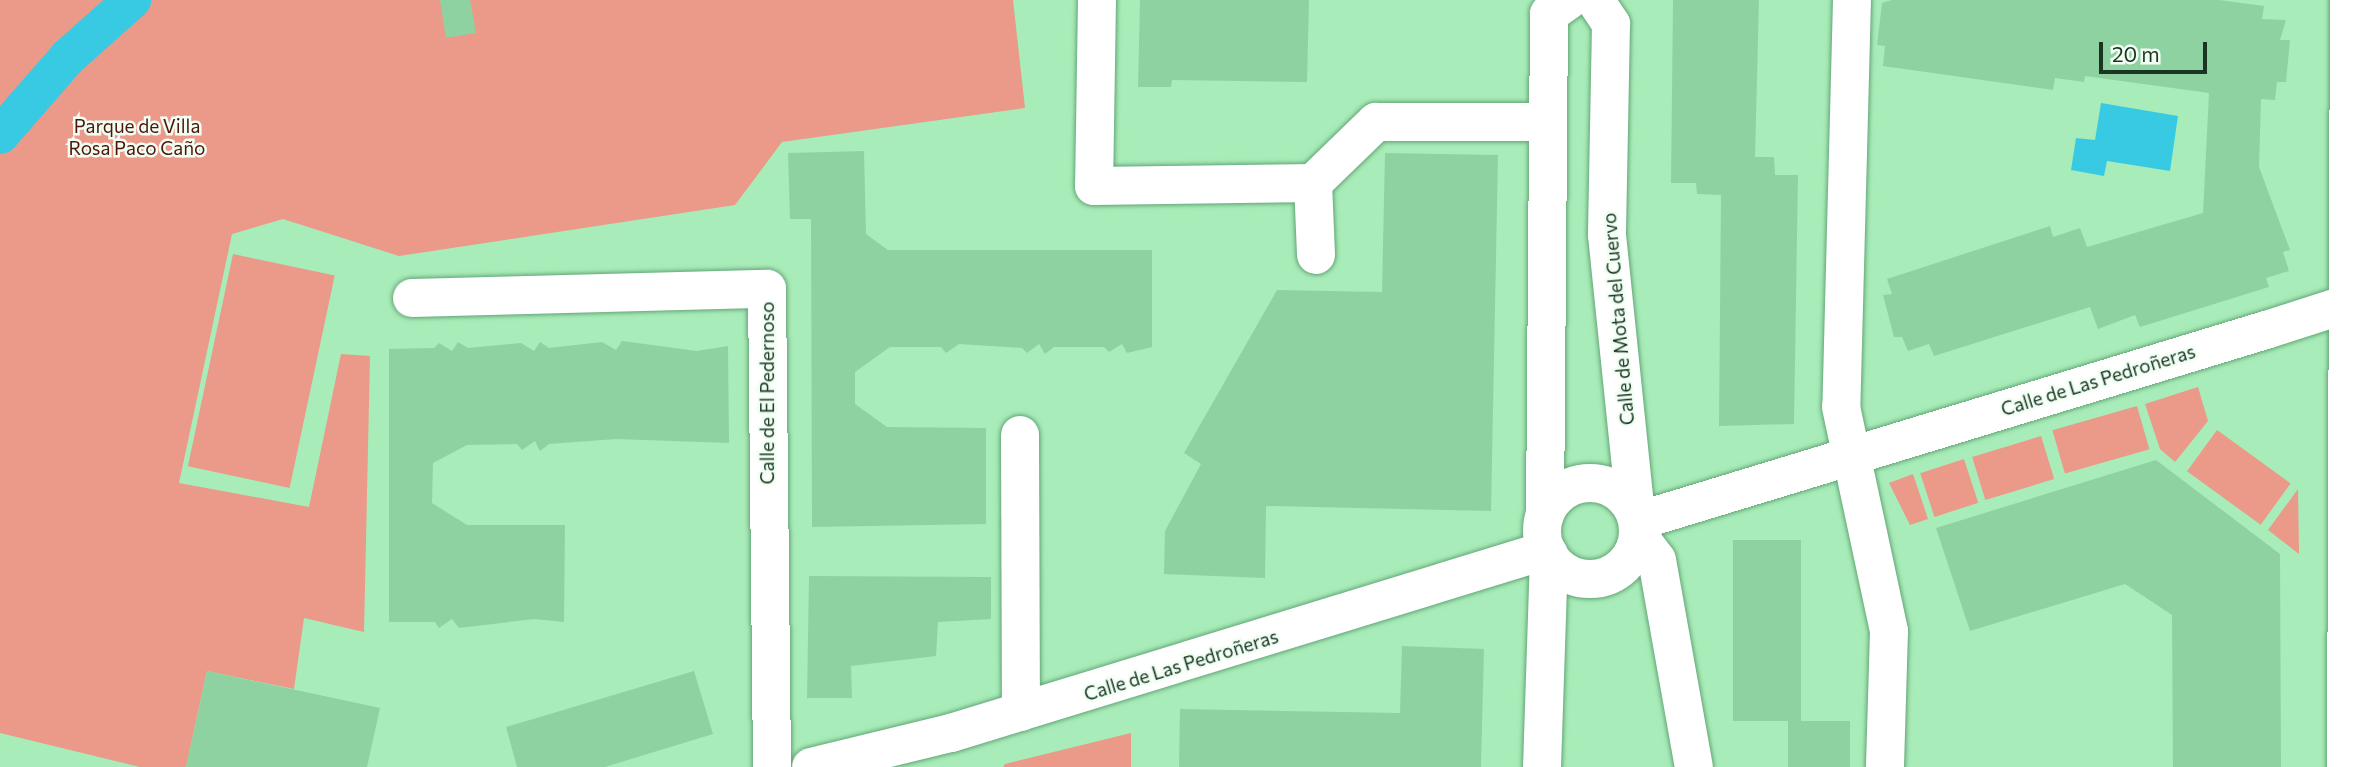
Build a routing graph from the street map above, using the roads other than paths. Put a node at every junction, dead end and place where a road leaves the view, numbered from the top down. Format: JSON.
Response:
{"nodes":[{"id":1,"x":1097,"y":0,"type":"edge"},
{"id":2,"x":1569,"y":0,"type":"edge"},
{"id":3,"x":1595,"y":0,"type":"edge"},
{"id":4,"x":1852,"y":0,"type":"edge"},
{"id":5,"x":2349,"y":0,"type":"edge"},
{"id":6,"x":1546,"y":122,"type":"junction"},
{"id":7,"x":1313,"y":183,"type":"junction"},
{"id":8,"x":1316,"y":255,"type":"dead end"},
{"id":9,"x":412,"y":298,"type":"dead end"},
{"id":10,"x":2352,"y":300,"type":"edge"},
{"id":11,"x":1020,"y":435,"type":"dead end"},
{"id":12,"x":1850,"y":455,"type":"junction"},
{"id":13,"x":1637,"y":524,"type":"junction"},
{"id":14,"x":1547,"y":540,"type":"junction"},
{"id":15,"x":1021,"y":712,"type":"junction"},
{"id":16,"x":951,"y":750,"type":"edge"},
{"id":17,"x":772,"y":767,"type":"edge"},
{"id":18,"x":811,"y":767,"type":"edge"},
{"id":19,"x":1542,"y":767,"type":"edge"},
{"id":20,"x":1694,"y":767,"type":"edge"},
{"id":21,"x":1885,"y":767,"type":"edge"},
{"id":22,"x":2346,"y":767,"type":"edge"}],
"edges":[{"from":1,"to":7,"type":"street"},
{"from":2,"to":6,"type":"street"},
{"from":3,"to":13,"type":"street","name":"Calle de Mota del Cuervo"},
{"from":4,"to":12,"type":"street"},
{"from":5,"to":10,"type":"street"},
{"from":6,"to":7,"type":"street"},
{"from":6,"to":14,"type":"street"},
{"from":7,"to":8,"type":"street"},
{"from":9,"to":17,"type":"street","name":"Calle de El Pedernoso"},
{"from":10,"to":12,"type":"street","name":"Calle de Las Pedroñeras"},
{"from":10,"to":22,"type":"street"},
{"from":11,"to":15,"type":"street"},
{"from":12,"to":13,"type":"street","name":"Calle de Las Pedroñeras"},
{"from":12,"to":21,"type":"street"},
{"from":13,"to":14,"type":"street"},
{"from":13,"to":14,"type":"street"},
{"from":13,"to":20,"type":"street","name":"Calle de Mota del Cuervo"},
{"from":14,"to":15,"type":"street","name":"Calle de Las Pedroñeras"},
{"from":14,"to":19,"type":"street"},
{"from":15,"to":16,"type":"street","name":"Calle de Las Pedroñeras"},
{"from":16,"to":18,"type":"street","name":"Calle de Las Pedroñeras"}]}
